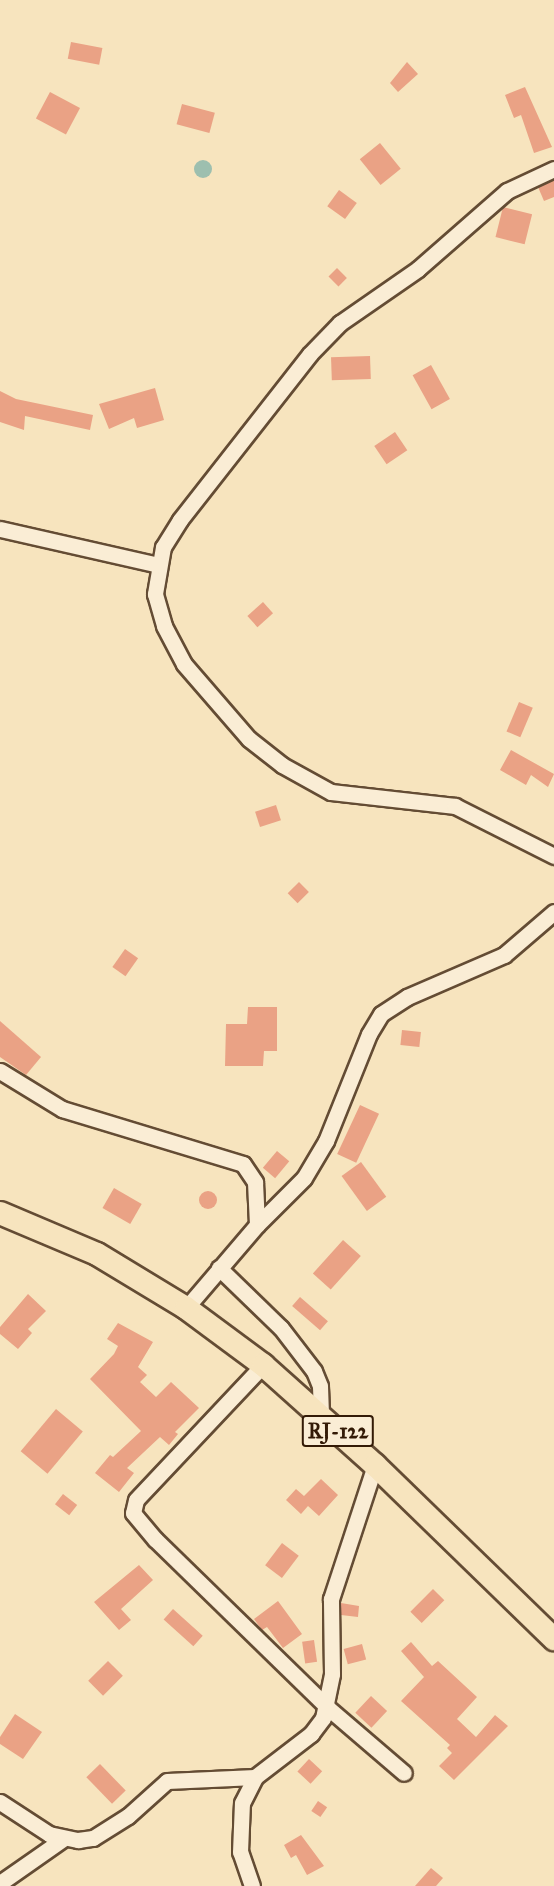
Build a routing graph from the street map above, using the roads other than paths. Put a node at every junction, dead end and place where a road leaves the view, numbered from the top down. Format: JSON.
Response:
{"nodes":[{"id":1,"x":554,"y":169,"type":"edge"},
{"id":2,"x":0,"y":529,"type":"edge"},
{"id":3,"x":158,"y":565,"type":"junction"},
{"id":4,"x":554,"y":856,"type":"edge"},
{"id":5,"x":554,"y":912,"type":"edge"},
{"id":6,"x":0,"y":1071,"type":"edge"},
{"id":7,"x":0,"y":1213,"type":"edge"},
{"id":8,"x":256,"y":1225,"type":"junction"},
{"id":9,"x":219,"y":1268,"type":"junction"},
{"id":10,"x":186,"y":1308,"type":"junction"},
{"id":11,"x":263,"y":1365,"type":"junction"},
{"id":12,"x":321,"y":1414,"type":"junction"},
{"id":13,"x":375,"y":1465,"type":"junction"},
{"id":14,"x":554,"y":1639,"type":"edge"},
{"id":15,"x":327,"y":1707,"type":"junction"},
{"id":16,"x":404,"y":1773,"type":"dead end"},
{"id":17,"x":255,"y":1777,"type":"junction"},
{"id":18,"x":0,"y":1802,"type":"edge"},
{"id":19,"x":63,"y":1839,"type":"junction"},
{"id":20,"x":0,"y":1883,"type":"edge"},
{"id":21,"x":252,"y":1886,"type":"edge"}],
"edges":[{"from":1,"to":3,"type":"street"},
{"from":2,"to":3,"type":"street"},
{"from":3,"to":4,"type":"street"},
{"from":5,"to":8,"type":"street"},
{"from":6,"to":8,"type":"street"},
{"from":7,"to":10,"type":"main road","number":"RJ-122"},
{"from":8,"to":9,"type":"street"},
{"from":9,"to":10,"type":"street"},
{"from":9,"to":12,"type":"street"},
{"from":10,"to":11,"type":"main road","number":"RJ-122"},
{"from":11,"to":12,"type":"main road","number":"RJ-122"},
{"from":11,"to":15,"type":"street"},
{"from":12,"to":13,"type":"main road","number":"RJ-122"},
{"from":13,"to":14,"type":"main road","number":"RJ-122"},
{"from":13,"to":15,"type":"street"},
{"from":15,"to":16,"type":"street"},
{"from":15,"to":17,"type":"street"},
{"from":17,"to":19,"type":"street"},
{"from":17,"to":21,"type":"street"},
{"from":18,"to":19,"type":"street"},
{"from":19,"to":20,"type":"street"}]}
